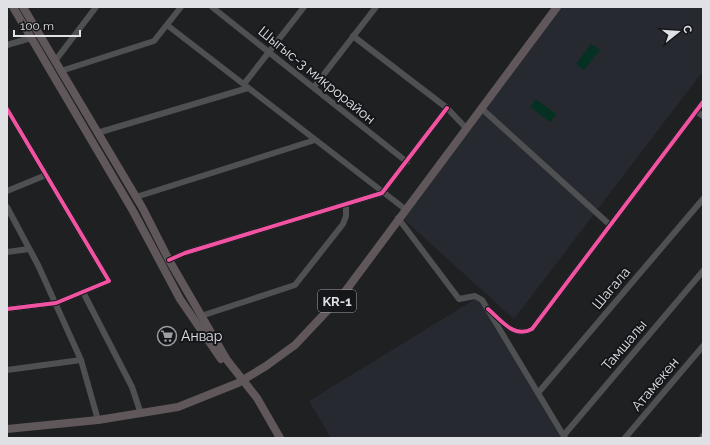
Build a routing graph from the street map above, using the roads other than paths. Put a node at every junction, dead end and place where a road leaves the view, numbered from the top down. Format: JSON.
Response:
{"nodes":[{"id":1,"x":13,"y":7,"type":"edge"},
{"id":2,"x":23,"y":7,"type":"edge"},
{"id":3,"x":96,"y":7,"type":"edge"},
{"id":4,"x":181,"y":7,"type":"edge"},
{"id":5,"x":212,"y":7,"type":"edge"},
{"id":6,"x":304,"y":7,"type":"edge"},
{"id":7,"x":376,"y":7,"type":"edge"},
{"id":8,"x":557,"y":7,"type":"edge"},
{"id":9,"x":167,"y":25,"type":"junction"},
{"id":10,"x":353,"y":36,"type":"junction"},
{"id":11,"x":31,"y":38,"type":"junction"},
{"id":12,"x":7,"y":45,"type":"edge"},
{"id":13,"x":269,"y":52,"type":"junction"},
{"id":14,"x":55,"y":61,"type":"junction"},
{"id":15,"x":61,"y":71,"type":"junction"},
{"id":16,"x":246,"y":86,"type":"junction"},
{"id":17,"x":314,"y":87,"type":"junction"},
{"id":18,"x":703,"y":102,"type":"edge"},
{"id":19,"x":447,"y":108,"type":"junction"},
{"id":20,"x":481,"y":108,"type":"junction"},
{"id":21,"x":7,"y":109,"type":"edge"},
{"id":22,"x":696,"y":111,"type":"junction"},
{"id":23,"x":703,"y":116,"type":"edge"},
{"id":24,"x":9,"y":117,"type":"edge"},
{"id":25,"x":466,"y":128,"type":"junction"},
{"id":26,"x":97,"y":134,"type":"junction"},
{"id":27,"x":315,"y":140,"type":"junction"},
{"id":28,"x":407,"y":162,"type":"junction"},
{"id":29,"x":46,"y":175,"type":"junction"},
{"id":30,"x":7,"y":191,"type":"edge"},
{"id":31,"x":382,"y":193,"type":"junction"},
{"id":32,"x":136,"y":197,"type":"junction"},
{"id":33,"x":703,"y":199,"type":"edge"},
{"id":34,"x":346,"y":204,"type":"junction"},
{"id":35,"x":7,"y":207,"type":"edge"},
{"id":36,"x":142,"y":207,"type":"junction"},
{"id":37,"x":405,"y":209,"type":"junction"},
{"id":38,"x":133,"y":211,"type":"junction"},
{"id":39,"x":398,"y":218,"type":"junction"},
{"id":40,"x":610,"y":225,"type":"junction"},
{"id":41,"x":30,"y":249,"type":"junction"},
{"id":42,"x":7,"y":252,"type":"edge"},
{"id":43,"x":169,"y":260,"type":"junction"},
{"id":44,"x":703,"y":271,"type":"edge"},
{"id":45,"x":83,"y":292,"type":"junction"},
{"id":46,"x":56,"y":303,"type":"junction"},
{"id":47,"x":7,"y":309,"type":"edge"},
{"id":48,"x":488,"y":309,"type":"junction"},
{"id":49,"x":201,"y":316,"type":"junction"},
{"id":50,"x":703,"y":346,"type":"edge"},
{"id":51,"x":81,"y":360,"type":"junction"},
{"id":52,"x":7,"y":370,"type":"edge"},
{"id":53,"x":240,"y":381,"type":"junction"},
{"id":54,"x":538,"y":393,"type":"junction"},
{"id":55,"x":141,"y":414,"type":"junction"},
{"id":56,"x":98,"y":420,"type":"junction"},
{"id":57,"x":7,"y":429,"type":"edge"},
{"id":58,"x":564,"y":437,"type":"edge"},
{"id":59,"x":280,"y":438,"type":"edge"},
{"id":60,"x":625,"y":438,"type":"edge"}],
"edges":[{"from":1,"to":11,"type":"main road"},
{"from":2,"to":14,"type":"main road"},
{"from":3,"to":14,"type":"street"},
{"from":4,"to":9,"type":"street"},
{"from":5,"to":13,"type":"street","name":"Шыгыс-3 микрорайон"},
{"from":6,"to":13,"type":"street"},
{"from":7,"to":10,"type":"street"},
{"from":8,"to":20,"type":"main road","number":"KR-1"},
{"from":9,"to":15,"type":"street"},
{"from":9,"to":16,"type":"street"},
{"from":10,"to":17,"type":"street"},
{"from":10,"to":19,"type":"street"},
{"from":11,"to":12,"type":"street"},
{"from":11,"to":38,"type":"main road"},
{"from":13,"to":16,"type":"street"},
{"from":13,"to":17,"type":"street","name":"Шыгыс-3 микрорайон"},
{"from":14,"to":15,"type":"main road"},
{"from":15,"to":26,"type":"main road"},
{"from":16,"to":26,"type":"street"},
{"from":16,"to":27,"type":"street"},
{"from":17,"to":28,"type":"street","name":"Шыгыс-3 микрорайон"},
{"from":18,"to":22,"type":"street"},
{"from":19,"to":25,"type":"street"},
{"from":19,"to":28,"type":"street"},
{"from":20,"to":25,"type":"main road","number":"KR-1"},
{"from":20,"to":40,"type":"street"},
{"from":21,"to":24,"type":"street"},
{"from":22,"to":23,"type":"street"},
{"from":22,"to":40,"type":"street"},
{"from":24,"to":29,"type":"street"},
{"from":25,"to":37,"type":"main road","number":"KR-1"},
{"from":26,"to":32,"type":"main road"},
{"from":27,"to":31,"type":"street"},
{"from":27,"to":32,"type":"street"},
{"from":28,"to":31,"type":"street"},
{"from":29,"to":30,"type":"street"},
{"from":29,"to":45,"type":"street"},
{"from":31,"to":34,"type":"street"},
{"from":31,"to":37,"type":"street"},
{"from":32,"to":36,"type":"main road"},
{"from":33,"to":54,"type":"street","name":"Шагала"},
{"from":34,"to":43,"type":"street"},
{"from":34,"to":49,"type":"street"},
{"from":35,"to":41,"type":"street"},
{"from":36,"to":38,"type":"main road"},
{"from":36,"to":43,"type":"main road"},
{"from":37,"to":39,"type":"main road","number":"KR-1"},
{"from":38,"to":53,"type":"main road"},
{"from":39,"to":48,"type":"street"},
{"from":39,"to":53,"type":"main road","number":"KR-1"},
{"from":40,"to":48,"type":"street"},
{"from":41,"to":42,"type":"street"},
{"from":41,"to":46,"type":"street"},
{"from":43,"to":49,"type":"main road"},
{"from":44,"to":58,"type":"street","name":"Тамшалы"},
{"from":45,"to":46,"type":"street"},
{"from":45,"to":55,"type":"street"},
{"from":46,"to":47,"type":"street"},
{"from":46,"to":51,"type":"street"},
{"from":48,"to":54,"type":"street"},
{"from":49,"to":53,"type":"main road"},
{"from":50,"to":60,"type":"street","name":"Атамекен"},
{"from":51,"to":52,"type":"street"},
{"from":51,"to":56,"type":"street"},
{"from":53,"to":55,"type":"main road","number":"KR-1"},
{"from":53,"to":59,"type":"main road"},
{"from":54,"to":58,"type":"street"},
{"from":55,"to":56,"type":"main road","number":"KR-1"},
{"from":56,"to":57,"type":"main road","number":"KR-1"}]}
